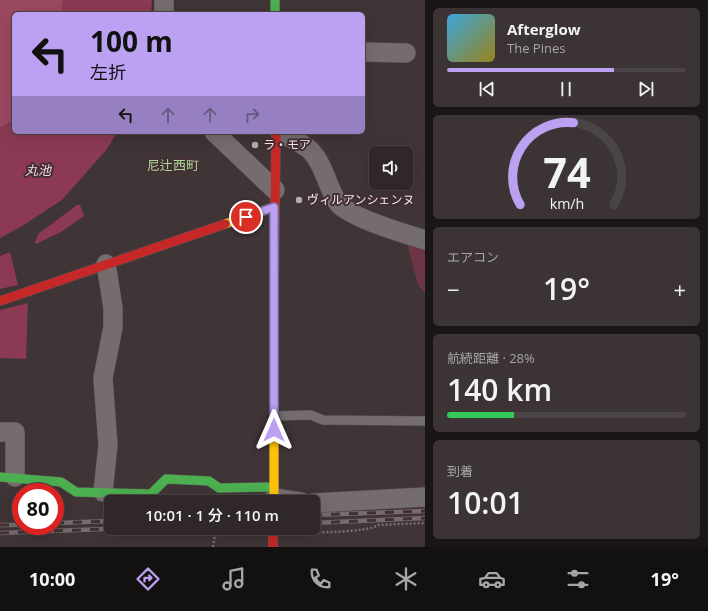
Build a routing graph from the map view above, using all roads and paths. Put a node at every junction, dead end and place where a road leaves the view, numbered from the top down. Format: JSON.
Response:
{"nodes":[{"id":1,"x":164,"y":0,"type":"edge"},
{"id":2,"x":275,"y":0,"type":"edge"},
{"id":3,"x":164,"y":12,"type":"edge"},
{"id":4,"x":275,"y":12,"type":"edge"},
{"id":5,"x":365,"y":52,"type":"edge"},
{"id":6,"x":406,"y":53,"type":"dead end"},
{"id":7,"x":216,"y":134,"type":"edge"},
{"id":8,"x":276,"y":134,"type":"edge"},
{"id":9,"x":283,"y":134,"type":"edge"},
{"id":10,"x":274,"y":199,"type":"junction"},
{"id":11,"x":425,"y":240,"type":"edge"},
{"id":12,"x":106,"y":264,"type":"junction"},
{"id":13,"x":0,"y":301,"type":"edge"},
{"id":14,"x":274,"y":416,"type":"junction"},
{"id":15,"x":425,"y":421,"type":"edge"},
{"id":16,"x":0,"y":432,"type":"edge"},
{"id":17,"x":8,"y":477,"type":"edge"},
{"id":18,"x":103,"y":492,"type":"junction"},
{"id":19,"x":267,"y":495,"type":"edge"},
{"id":20,"x":274,"y":495,"type":"edge"},
{"id":21,"x":425,"y":497,"type":"edge"},
{"id":22,"x":320,"y":503,"type":"edge"},
{"id":23,"x":425,"y":523,"type":"edge"},
{"id":24,"x":320,"y":532,"type":"edge"},
{"id":25,"x":215,"y":535,"type":"edge"},
{"id":26,"x":273,"y":535,"type":"edge"},
{"id":27,"x":213,"y":547,"type":"edge"},
{"id":28,"x":273,"y":547,"type":"edge"}],
"edges":[{"from":1,"to":3,"type":"street"},
{"from":2,"to":4,"type":"main road"},
{"from":5,"to":6,"type":"street"},
{"from":7,"to":10,"type":"street"},
{"from":8,"to":10,"type":"main road"},
{"from":9,"to":11,"type":"street"},
{"from":10,"to":12,"type":"main road"},
{"from":10,"to":14,"type":"main road"},
{"from":12,"to":13,"type":"main road"},
{"from":12,"to":18,"type":"street"},
{"from":14,"to":15,"type":"lane"},
{"from":14,"to":20,"type":"main road"},
{"from":16,"to":17,"type":"street"},
{"from":17,"to":18,"type":"main road"},
{"from":18,"to":19,"type":"main road"},
{"from":21,"to":22,"type":"street"},
{"from":23,"to":24,"type":"path"},
{"from":25,"to":27,"type":"path"},
{"from":26,"to":28,"type":"main road"}]}
